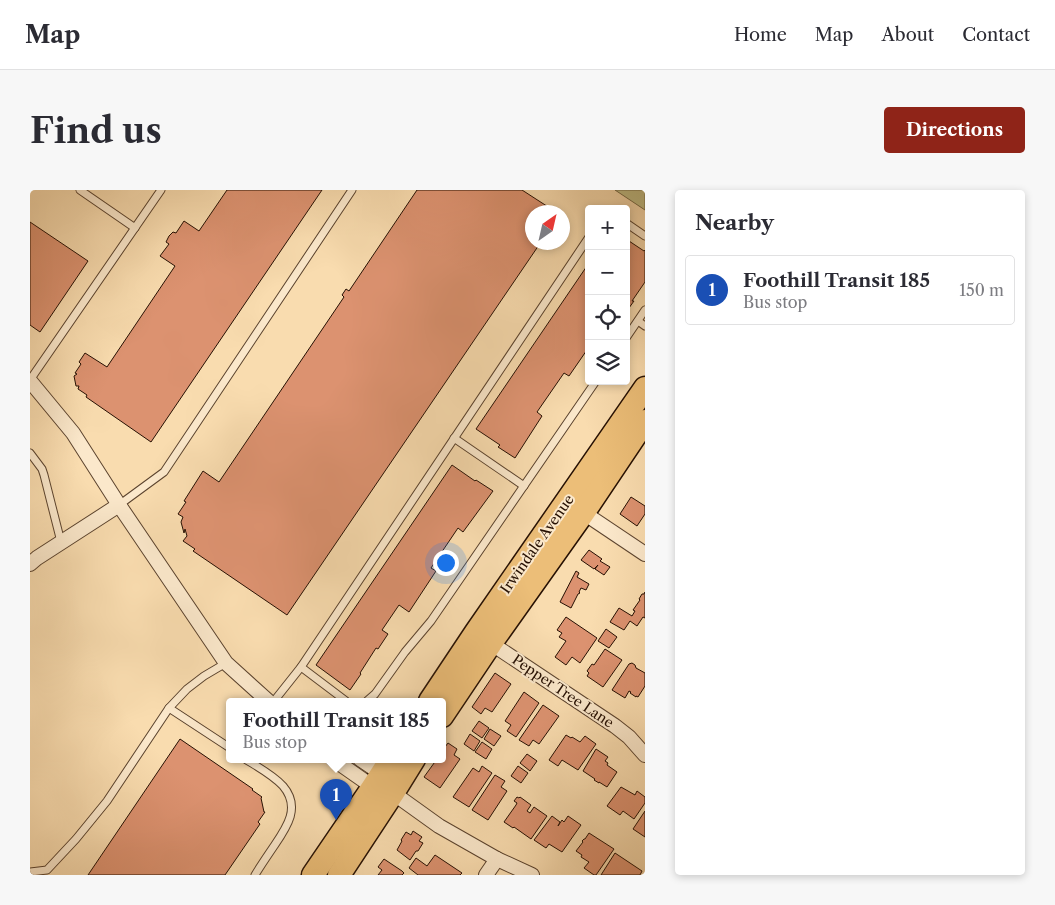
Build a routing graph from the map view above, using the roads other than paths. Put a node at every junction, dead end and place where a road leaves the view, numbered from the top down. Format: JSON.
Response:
{"nodes":[{"id":1,"x":80,"y":190,"type":"edge"},
{"id":2,"x":161,"y":190,"type":"edge"},
{"id":3,"x":352,"y":190,"type":"edge"},
{"id":4,"x":630,"y":226,"type":"edge"},
{"id":5,"x":135,"y":228,"type":"junction"},
{"id":6,"x":645,"y":236,"type":"edge"},
{"id":7,"x":585,"y":243,"type":"edge"},
{"id":8,"x":645,"y":310,"type":"edge"},
{"id":9,"x":638,"y":321,"type":"junction"},
{"id":10,"x":645,"y":326,"type":"edge"},
{"id":11,"x":630,"y":332,"type":"edge"},
{"id":12,"x":30,"y":381,"type":"edge"},
{"id":13,"x":593,"y":385,"type":"edge"},
{"id":14,"x":645,"y":388,"type":"edge"},
{"id":15,"x":645,"y":421,"type":"edge"},
{"id":16,"x":454,"y":438,"type":"junction"},
{"id":17,"x":30,"y":453,"type":"edge"},
{"id":18,"x":524,"y":486,"type":"junction"},
{"id":19,"x":119,"y":505,"type":"junction"},
{"id":20,"x":576,"y":507,"type":"junction"},
{"id":21,"x":61,"y":542,"type":"junction"},
{"id":22,"x":645,"y":554,"type":"edge"},
{"id":23,"x":30,"y":564,"type":"edge"},
{"id":24,"x":483,"y":638,"type":"junction"},
{"id":25,"x":226,"y":663,"type":"junction"},
{"id":26,"x":301,"y":667,"type":"junction"},
{"id":27,"x":265,"y":698,"type":"edge"},
{"id":28,"x":276,"y":698,"type":"edge"},
{"id":29,"x":342,"y":698,"type":"edge"},
{"id":30,"x":371,"y":698,"type":"edge"},
{"id":31,"x":433,"y":698,"type":"edge"},
{"id":32,"x":169,"y":708,"type":"junction"},
{"id":33,"x":446,"y":708,"type":"edge"},
{"id":34,"x":226,"y":745,"type":"edge"},
{"id":35,"x":645,"y":755,"type":"edge"},
{"id":36,"x":251,"y":763,"type":"edge"},
{"id":37,"x":344,"y":763,"type":"edge"},
{"id":38,"x":365,"y":763,"type":"edge"},
{"id":39,"x":408,"y":763,"type":"edge"},
{"id":40,"x":385,"y":778,"type":"edge"},
{"id":41,"x":497,"y":859,"type":"junction"},
{"id":42,"x":30,"y":872,"type":"edge"},
{"id":43,"x":255,"y":875,"type":"edge"},
{"id":44,"x":313,"y":875,"type":"edge"},
{"id":45,"x":339,"y":875,"type":"edge"},
{"id":46,"x":486,"y":875,"type":"edge"},
{"id":47,"x":532,"y":875,"type":"edge"}],
"edges":[{"from":1,"to":5,"type":"lane"},
{"from":2,"to":5,"type":"lane"},
{"from":3,"to":19,"type":"lane"},
{"from":4,"to":6,"type":"lane"},
{"from":5,"to":12,"type":"lane"},
{"from":7,"to":16,"type":"lane"},
{"from":8,"to":9,"type":"lane"},
{"from":9,"to":10,"type":"lane"},
{"from":9,"to":11,"type":"lane"},
{"from":12,"to":19,"type":"street"},
{"from":13,"to":18,"type":"lane"},
{"from":14,"to":20,"type":"main road","name":"Irwindale Avenue"},
{"from":15,"to":20,"type":"main road","name":"Irwindale Avenue"},
{"from":16,"to":18,"type":"lane"},
{"from":16,"to":26,"type":"lane"},
{"from":17,"to":21,"type":"lane"},
{"from":18,"to":30,"type":"lane"},
{"from":19,"to":21,"type":"street"},
{"from":19,"to":25,"type":"street"},
{"from":20,"to":22,"type":"street"},
{"from":20,"to":24,"type":"main road","name":"Irwindale Avenue"},
{"from":21,"to":23,"type":"street"},
{"from":24,"to":31,"type":"main road","name":"Irwindale Avenue"},
{"from":24,"to":33,"type":"main road","name":"Irwindale Avenue"},
{"from":24,"to":35,"type":"street","name":"Pepper Tree Lane"},
{"from":25,"to":27,"type":"street"},
{"from":25,"to":32,"type":"lane"},
{"from":26,"to":28,"type":"lane"},
{"from":26,"to":29,"type":"lane"},
{"from":32,"to":34,"type":"lane"},
{"from":32,"to":42,"type":"lane"},
{"from":36,"to":43,"type":"lane"},
{"from":37,"to":40,"type":"street"},
{"from":38,"to":40,"type":"street"},
{"from":39,"to":40,"type":"main road"},
{"from":40,"to":41,"type":"street"},
{"from":40,"to":44,"type":"main road"},
{"from":40,"to":45,"type":"main road"},
{"from":41,"to":46,"type":"street"},
{"from":41,"to":47,"type":"street"}]}
